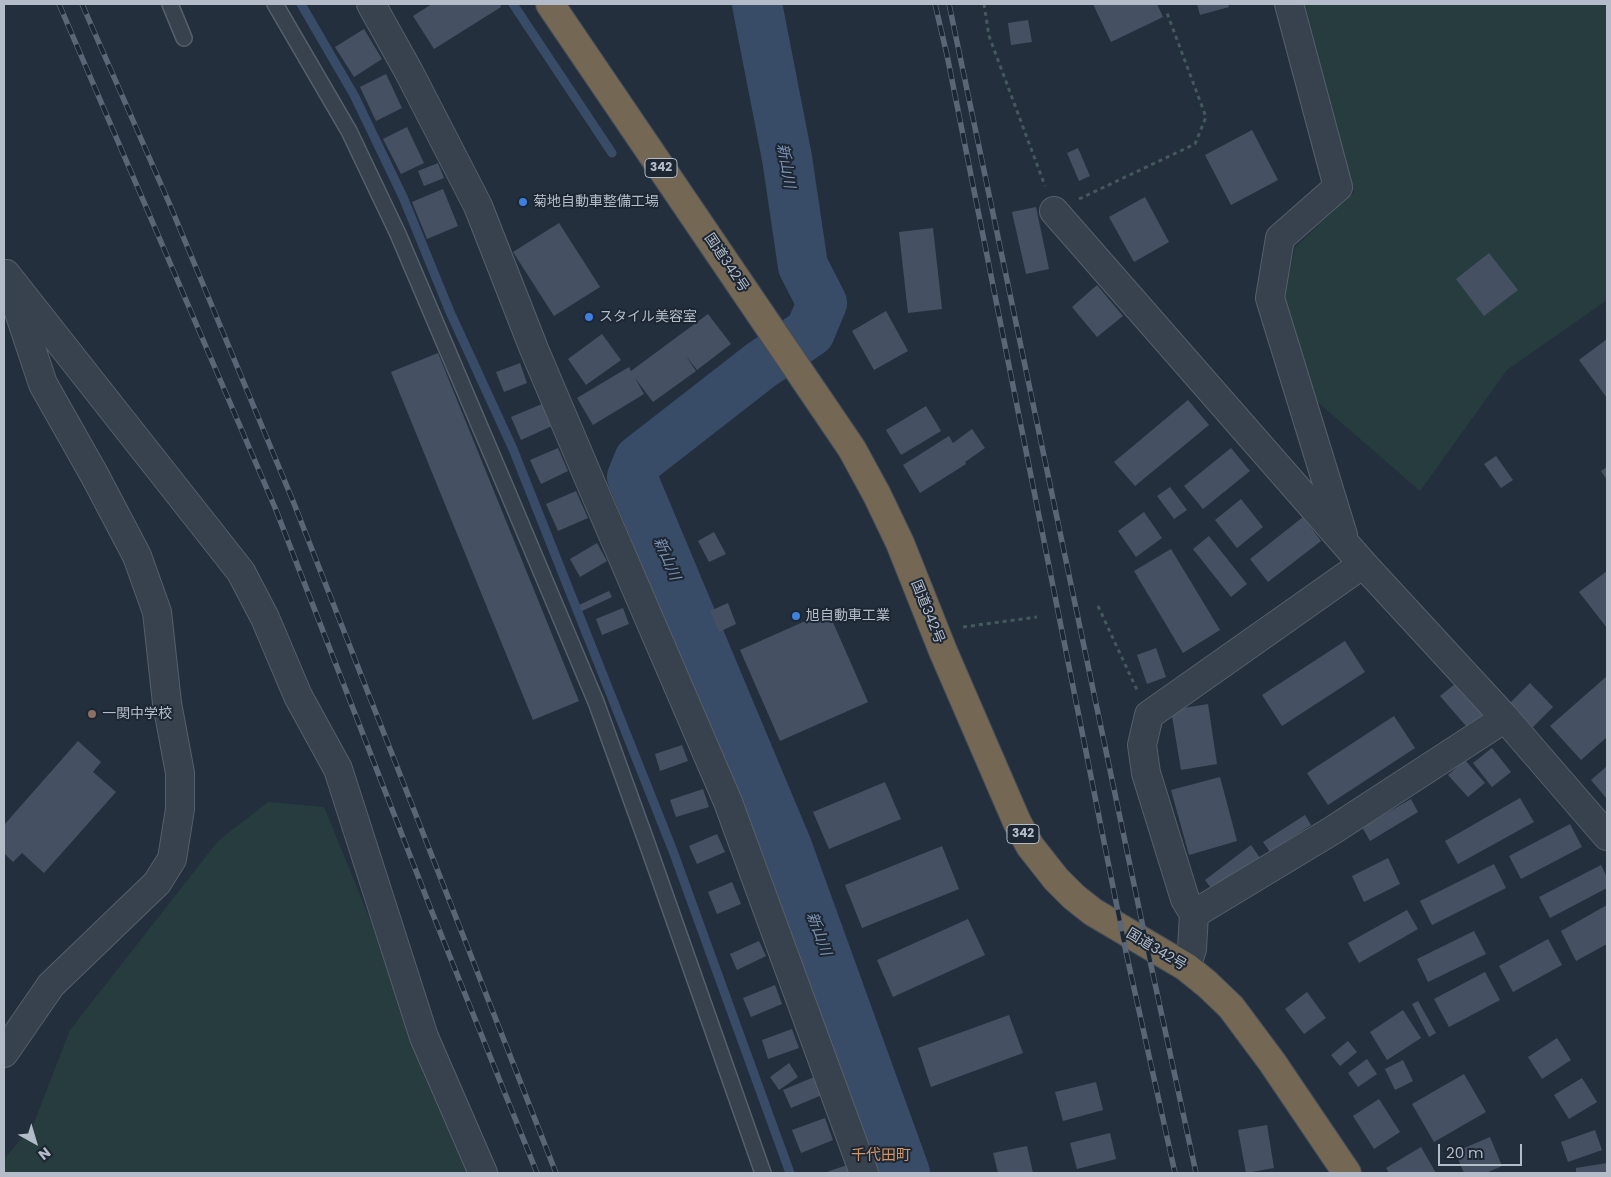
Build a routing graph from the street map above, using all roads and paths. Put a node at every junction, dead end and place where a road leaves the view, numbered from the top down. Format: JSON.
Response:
{"nodes":[{"id":1,"x":170,"y":4,"type":"edge"},
{"id":2,"x":275,"y":4,"type":"edge"},
{"id":3,"x":371,"y":4,"type":"edge"},
{"id":4,"x":550,"y":4,"type":"edge"},
{"id":5,"x":984,"y":4,"type":"edge"},
{"id":6,"x":1289,"y":4,"type":"edge"},
{"id":7,"x":1167,"y":13,"type":"dead end"},
{"id":8,"x":184,"y":38,"type":"dead end"},
{"id":9,"x":1054,"y":211,"type":"junction"},
{"id":10,"x":5,"y":269,"type":"edge"},
{"id":11,"x":1346,"y":544,"type":"junction"},
{"id":12,"x":1363,"y":564,"type":"junction"},
{"id":13,"x":1098,"y":606,"type":"dead end"},
{"id":14,"x":1037,"y":617,"type":"dead end"},
{"id":15,"x":958,"y":623,"type":"dead end"},
{"id":16,"x":1149,"y":715,"type":"junction"},
{"id":17,"x":1506,"y":718,"type":"junction"},
{"id":18,"x":1607,"y":836,"type":"edge"},
{"id":19,"x":1194,"y":914,"type":"junction"},
{"id":20,"x":1186,"y":967,"type":"junction"},
{"id":21,"x":4,"y":1053,"type":"edge"},
{"id":22,"x":483,"y":1173,"type":"edge"},
{"id":23,"x":763,"y":1173,"type":"edge"},
{"id":24,"x":864,"y":1173,"type":"edge"},
{"id":25,"x":1347,"y":1173,"type":"edge"}],
"edges":[{"from":1,"to":8,"type":"lane"},
{"from":2,"to":23,"type":"lane"},
{"from":3,"to":24,"type":"street"},
{"from":4,"to":20,"type":"highway","name":"国道342号","number":"342"},
{"from":5,"to":9,"type":"path"},
{"from":6,"to":11,"type":"street"},
{"from":7,"to":9,"type":"path"},
{"from":9,"to":11,"type":"street"},
{"from":10,"to":21,"type":"street"},
{"from":10,"to":22,"type":"street"},
{"from":11,"to":12,"type":"street"},
{"from":12,"to":16,"type":"street"},
{"from":12,"to":17,"type":"street"},
{"from":13,"to":16,"type":"path"},
{"from":14,"to":15,"type":"path"},
{"from":16,"to":19,"type":"street"},
{"from":17,"to":18,"type":"street"},
{"from":17,"to":19,"type":"street"},
{"from":19,"to":20,"type":"street"},
{"from":20,"to":25,"type":"highway","name":"国道342号","number":"342"}]}
